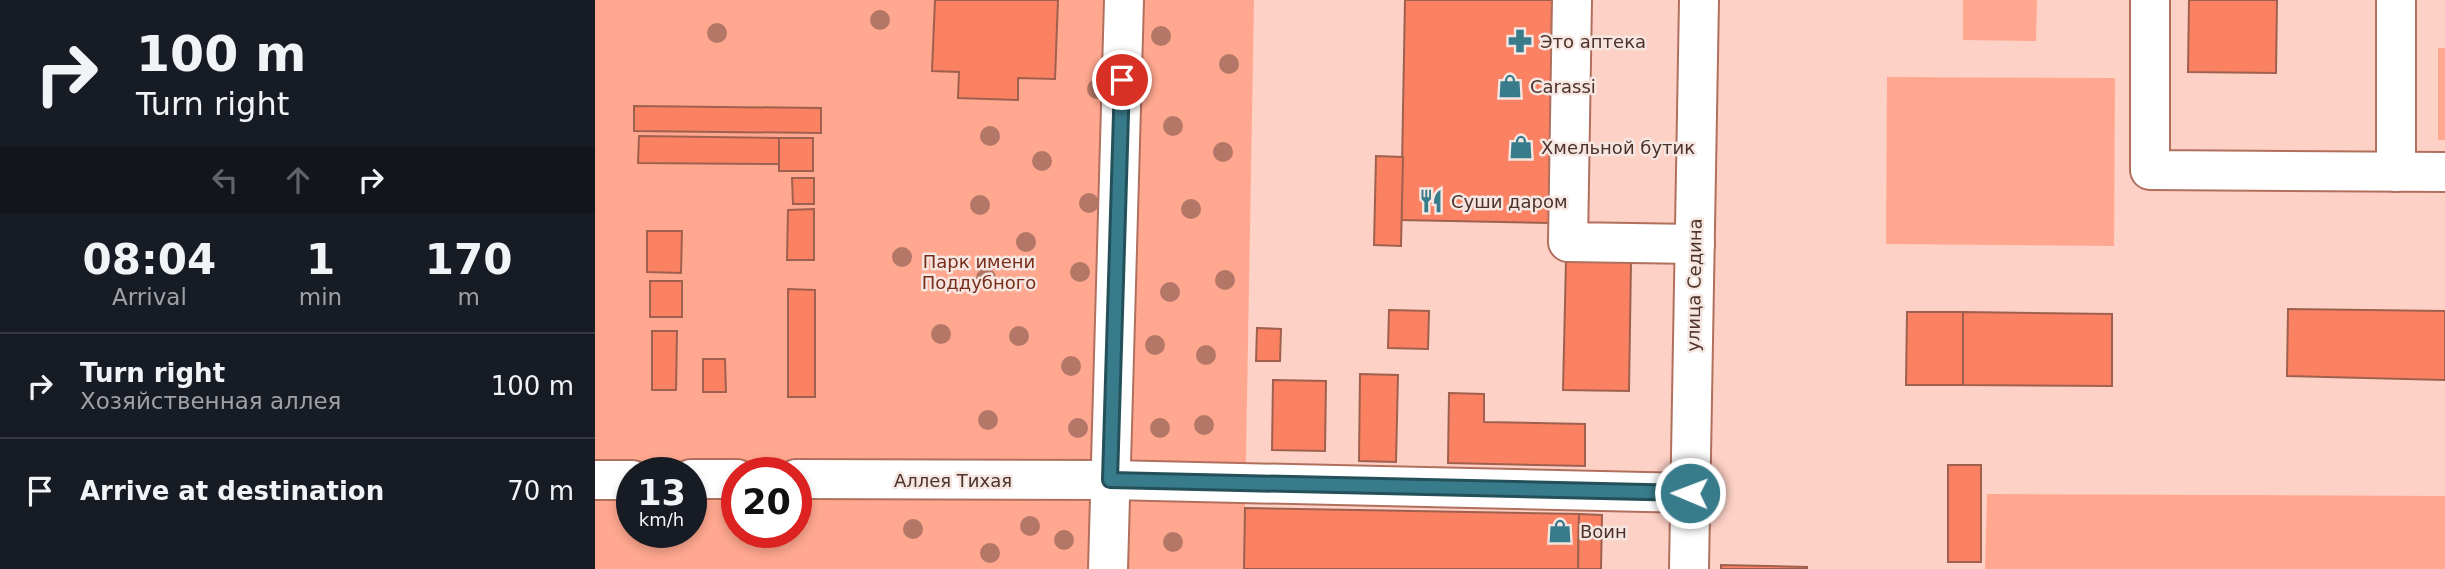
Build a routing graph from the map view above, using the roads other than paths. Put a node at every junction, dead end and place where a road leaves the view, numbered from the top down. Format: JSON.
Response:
{"nodes":[{"id":1,"x":1124,"y":0,"type":"edge"},
{"id":2,"x":1572,"y":0,"type":"edge"},
{"id":3,"x":1699,"y":0,"type":"edge"},
{"id":4,"x":2150,"y":0,"type":"edge"},
{"id":5,"x":2396,"y":0,"type":"edge"},
{"id":6,"x":2396,"y":172,"type":"junction"},
{"id":7,"x":2445,"y":172,"type":"edge"},
{"id":8,"x":1695,"y":244,"type":"junction"},
{"id":9,"x":595,"y":480,"type":"edge"},
{"id":10,"x":616,"y":480,"type":"edge"},
{"id":11,"x":812,"y":480,"type":"edge"},
{"id":12,"x":1110,"y":480,"type":"junction"},
{"id":13,"x":1690,"y":493,"type":"junction"},
{"id":14,"x":1108,"y":569,"type":"edge"},
{"id":15,"x":1689,"y":569,"type":"edge"}],
"edges":[{"from":1,"to":12,"type":"street"},
{"from":2,"to":8,"type":"street"},
{"from":3,"to":8,"type":"street","name":"улица Седина"},
{"from":4,"to":6,"type":"street"},
{"from":5,"to":6,"type":"street"},
{"from":6,"to":7,"type":"street"},
{"from":8,"to":13,"type":"street","name":"улица Седина"},
{"from":9,"to":10,"type":"street"},
{"from":11,"to":12,"type":"street","name":"Аллея Тихая"},
{"from":12,"to":13,"type":"street","name":"Аллея Тихая"},
{"from":12,"to":14,"type":"street"},
{"from":13,"to":15,"type":"street","name":"улица Седина"}]}
